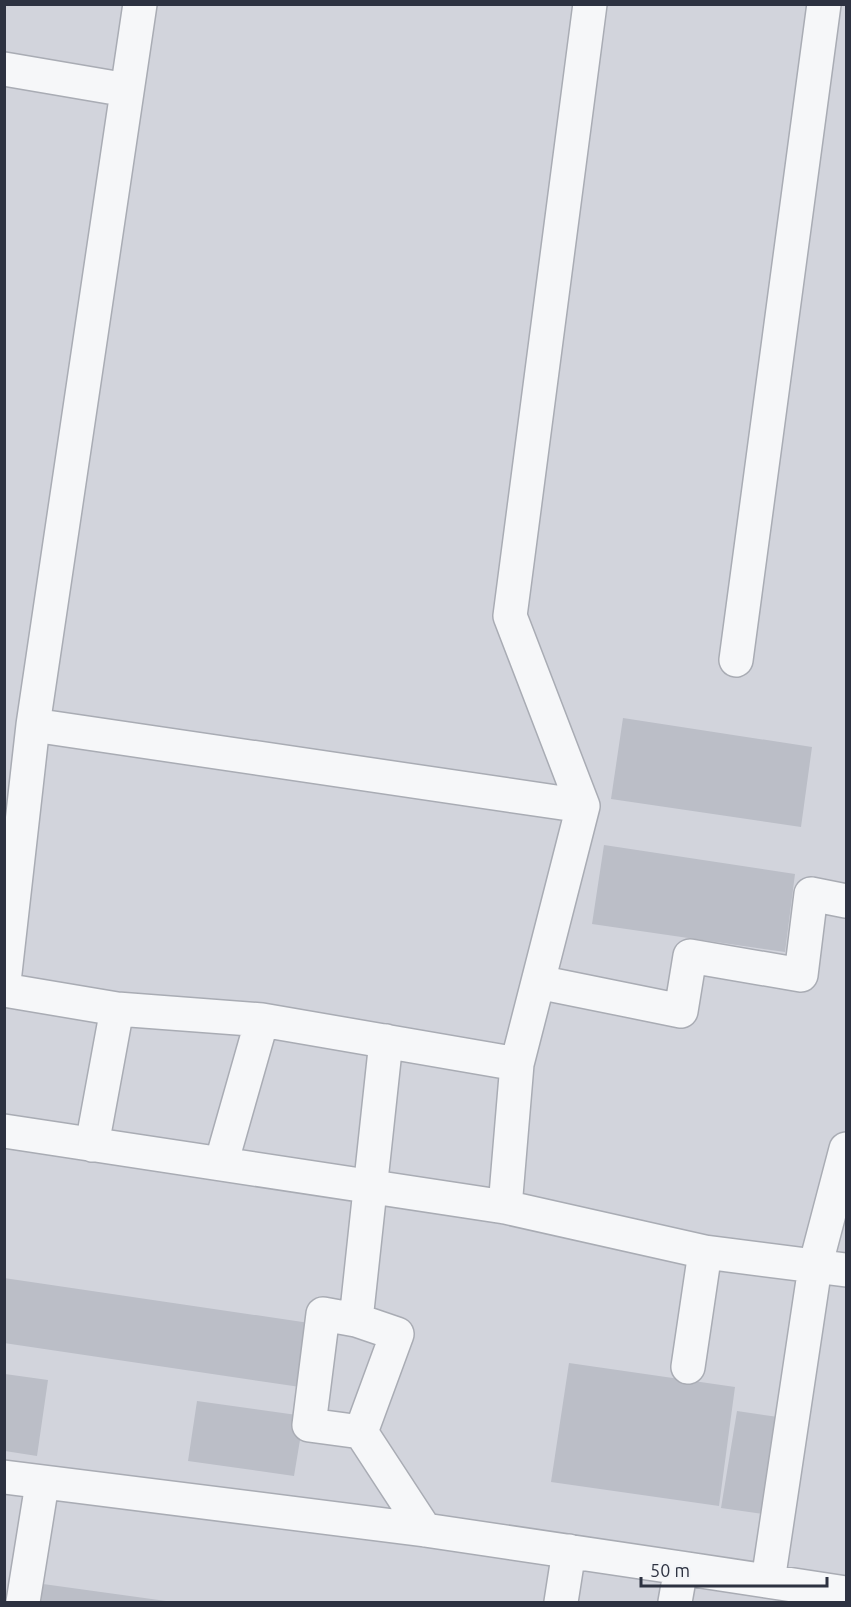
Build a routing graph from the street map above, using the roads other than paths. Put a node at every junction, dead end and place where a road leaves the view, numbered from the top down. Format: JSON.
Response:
{"nodes":[{"id":1,"x":140,"y":4,"type":"edge"},
{"id":2,"x":590,"y":4,"type":"edge"},
{"id":3,"x":824,"y":4,"type":"edge"},
{"id":4,"x":4,"y":69,"type":"edge"},
{"id":5,"x":127,"y":90,"type":"junction"},
{"id":6,"x":736,"y":660,"type":"dead end"},
{"id":7,"x":33,"y":725,"type":"junction"},
{"id":8,"x":583,"y":806,"type":"junction"},
{"id":9,"x":846,"y":901,"type":"edge"},
{"id":10,"x":4,"y":982,"type":"edge"},
{"id":11,"x":538,"y":982,"type":"junction"},
{"id":12,"x":4,"y":990,"type":"edge"},
{"id":13,"x":117,"y":1009,"type":"junction"},
{"id":14,"x":262,"y":1020,"type":"junction"},
{"id":15,"x":386,"y":1041,"type":"junction"},
{"id":16,"x":517,"y":1064,"type":"junction"},
{"id":17,"x":4,"y":1131,"type":"edge"},
{"id":18,"x":92,"y":1145,"type":"junction"},
{"id":19,"x":846,"y":1149,"type":"edge"},
{"id":20,"x":221,"y":1164,"type":"junction"},
{"id":21,"x":371,"y":1187,"type":"junction"},
{"id":22,"x":506,"y":1207,"type":"junction"},
{"id":23,"x":705,"y":1252,"type":"junction"},
{"id":24,"x":814,"y":1267,"type":"junction"},
{"id":25,"x":846,"y":1270,"type":"edge"},
{"id":26,"x":356,"y":1320,"type":"junction"},
{"id":27,"x":688,"y":1367,"type":"dead end"},
{"id":28,"x":362,"y":1432,"type":"junction"},
{"id":29,"x":4,"y":1478,"type":"edge"},
{"id":30,"x":42,"y":1484,"type":"junction"},
{"id":31,"x":425,"y":1530,"type":"junction"},
{"id":32,"x":569,"y":1551,"type":"junction"},
{"id":33,"x":681,"y":1568,"type":"junction"},
{"id":34,"x":768,"y":1581,"type":"junction"},
{"id":35,"x":846,"y":1593,"type":"edge"},
{"id":36,"x":23,"y":1602,"type":"edge"},
{"id":37,"x":561,"y":1602,"type":"edge"},
{"id":38,"x":675,"y":1602,"type":"edge"}],
"edges":[{"from":1,"to":5,"type":"lane"},
{"from":2,"to":8,"type":"lane"},
{"from":3,"to":6,"type":"lane"},
{"from":4,"to":5,"type":"lane"},
{"from":5,"to":7,"type":"lane"},
{"from":7,"to":8,"type":"lane"},
{"from":7,"to":10,"type":"lane"},
{"from":8,"to":11,"type":"lane"},
{"from":9,"to":11,"type":"lane"},
{"from":11,"to":16,"type":"lane"},
{"from":12,"to":13,"type":"lane"},
{"from":13,"to":14,"type":"lane"},
{"from":13,"to":18,"type":"lane"},
{"from":14,"to":15,"type":"lane"},
{"from":14,"to":20,"type":"lane"},
{"from":15,"to":16,"type":"lane"},
{"from":15,"to":21,"type":"lane"},
{"from":16,"to":22,"type":"lane"},
{"from":17,"to":18,"type":"lane"},
{"from":18,"to":20,"type":"lane"},
{"from":19,"to":24,"type":"lane"},
{"from":20,"to":21,"type":"lane"},
{"from":21,"to":22,"type":"lane"},
{"from":21,"to":26,"type":"lane"},
{"from":22,"to":23,"type":"lane"},
{"from":23,"to":24,"type":"lane"},
{"from":23,"to":27,"type":"lane"},
{"from":24,"to":25,"type":"lane"},
{"from":24,"to":34,"type":"lane"},
{"from":26,"to":28,"type":"lane"},
{"from":26,"to":28,"type":"lane"},
{"from":28,"to":31,"type":"lane"},
{"from":29,"to":30,"type":"lane"},
{"from":30,"to":31,"type":"lane"},
{"from":30,"to":36,"type":"lane"},
{"from":31,"to":32,"type":"lane"},
{"from":32,"to":33,"type":"lane"},
{"from":32,"to":37,"type":"lane"},
{"from":33,"to":34,"type":"lane"},
{"from":33,"to":38,"type":"lane"},
{"from":34,"to":35,"type":"lane"}]}
